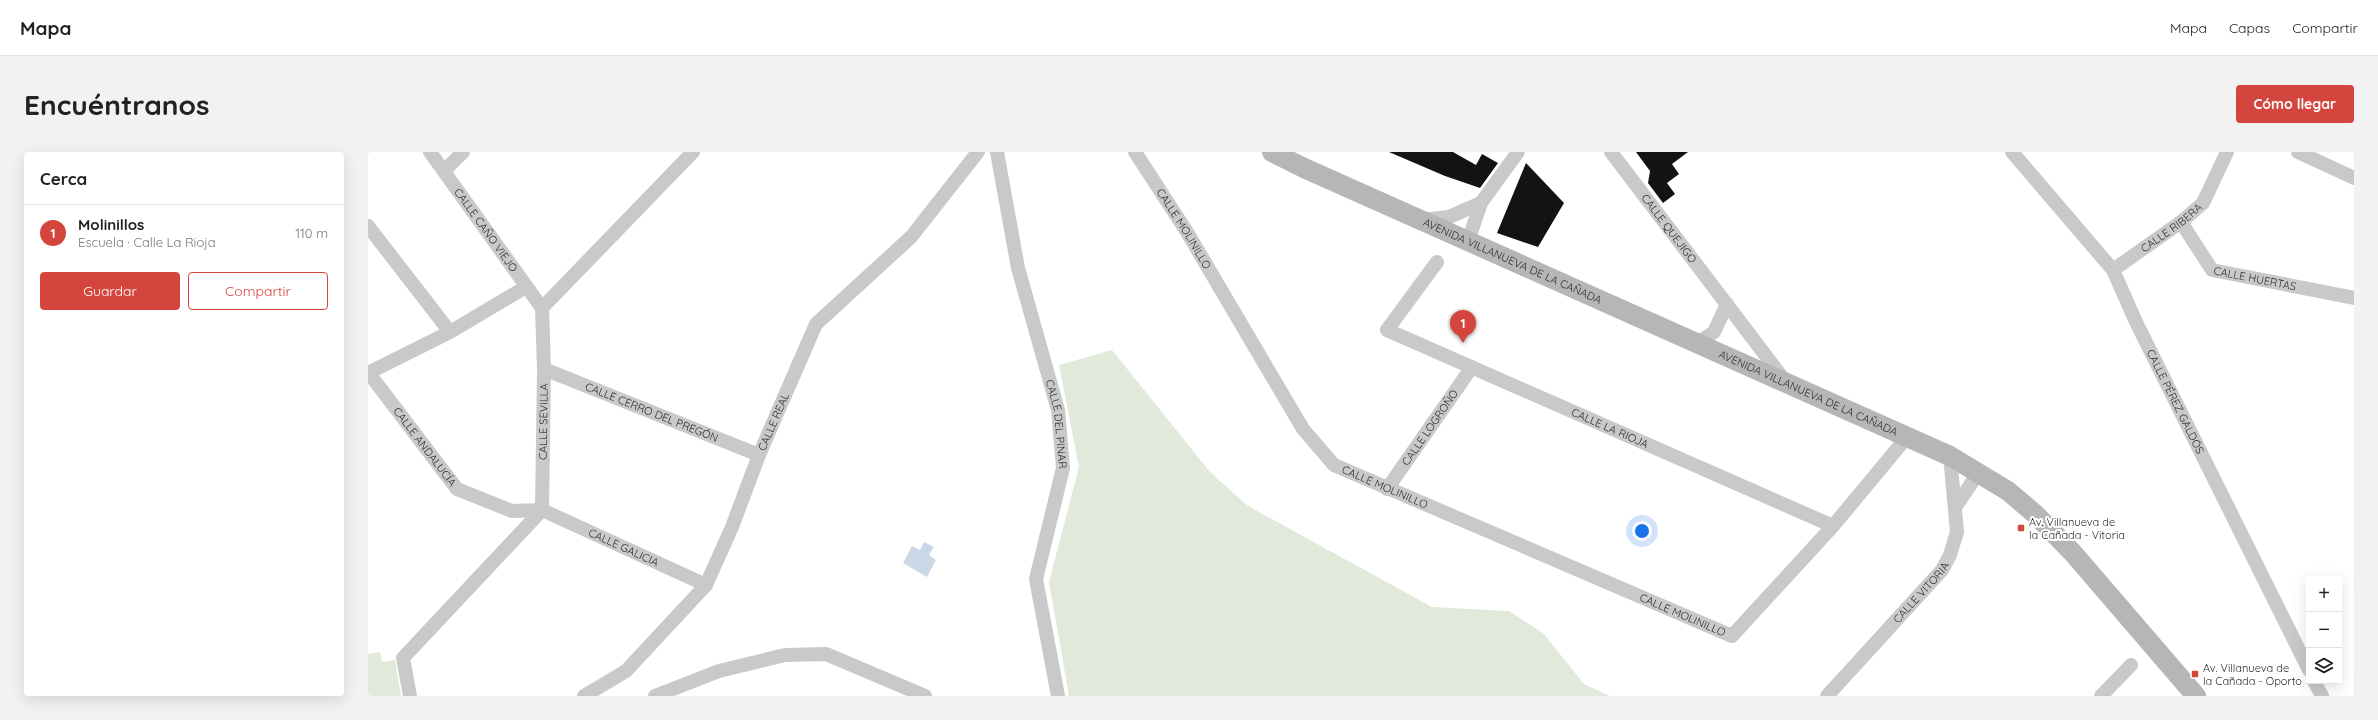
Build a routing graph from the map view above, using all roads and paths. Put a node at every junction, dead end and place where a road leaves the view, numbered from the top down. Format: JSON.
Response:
{"nodes":[{"id":1,"x":430,"y":152,"type":"edge"},
{"id":2,"x":463,"y":152,"type":"edge"},
{"id":3,"x":693,"y":152,"type":"edge"},
{"id":4,"x":978,"y":152,"type":"edge"},
{"id":5,"x":997,"y":152,"type":"edge"},
{"id":6,"x":1135,"y":152,"type":"edge"},
{"id":7,"x":1272,"y":152,"type":"edge"},
{"id":8,"x":1293,"y":152,"type":"edge"},
{"id":9,"x":1518,"y":152,"type":"edge"},
{"id":10,"x":1611,"y":152,"type":"edge"},
{"id":11,"x":2012,"y":152,"type":"edge"},
{"id":12,"x":2227,"y":152,"type":"edge"},
{"id":13,"x":2298,"y":152,"type":"edge"},
{"id":14,"x":444,"y":171,"type":"junction"},
{"id":15,"x":2354,"y":178,"type":"edge"},
{"id":16,"x":1350,"y":188,"type":"junction"},
{"id":17,"x":1481,"y":203,"type":"junction"},
{"id":18,"x":1419,"y":220,"type":"junction"},
{"id":19,"x":2181,"y":222,"type":"junction"},
{"id":20,"x":368,"y":226,"type":"edge"},
{"id":21,"x":1468,"y":241,"type":"junction"},
{"id":22,"x":1437,"y":262,"type":"dead end"},
{"id":23,"x":2113,"y":270,"type":"junction"},
{"id":24,"x":526,"y":288,"type":"junction"},
{"id":25,"x":2354,"y":298,"type":"edge"},
{"id":26,"x":1727,"y":304,"type":"junction"},
{"id":27,"x":542,"y":308,"type":"junction"},
{"id":28,"x":450,"y":332,"type":"junction"},
{"id":29,"x":1698,"y":343,"type":"junction"},
{"id":30,"x":1472,"y":367,"type":"junction"},
{"id":31,"x":544,"y":369,"type":"junction"},
{"id":32,"x":368,"y":372,"type":"edge"},
{"id":33,"x":1786,"y":383,"type":"junction"},
{"id":34,"x":1907,"y":437,"type":"junction"},
{"id":35,"x":759,"y":455,"type":"junction"},
{"id":36,"x":1950,"y":456,"type":"junction"},
{"id":37,"x":1979,"y":472,"type":"junction"},
{"id":38,"x":1388,"y":488,"type":"junction"},
{"id":39,"x":1956,"y":506,"type":"junction"},
{"id":40,"x":542,"y":510,"type":"junction"},
{"id":41,"x":1833,"y":526,"type":"junction"},
{"id":42,"x":706,"y":585,"type":"junction"},
{"id":43,"x":2306,"y":664,"type":"edge"},
{"id":44,"x":2131,"y":665,"type":"dead end"},
{"id":45,"x":2316,"y":684,"type":"edge"},
{"id":46,"x":410,"y":696,"type":"edge"},
{"id":47,"x":584,"y":696,"type":"edge"},
{"id":48,"x":655,"y":696,"type":"edge"},
{"id":49,"x":925,"y":696,"type":"edge"},
{"id":50,"x":1058,"y":696,"type":"edge"},
{"id":51,"x":1827,"y":696,"type":"edge"},
{"id":52,"x":2100,"y":696,"type":"edge"},
{"id":53,"x":2196,"y":696,"type":"edge"},
{"id":54,"x":2322,"y":696,"type":"edge"}],
"edges":[{"from":1,"to":14,"type":"street","name":"CALLE CAÑO VIEJO"},
{"from":2,"to":14,"type":"street"},
{"from":3,"to":27,"type":"street"},
{"from":4,"to":35,"type":"street","name":"CALLE REAL"},
{"from":5,"to":50,"type":"street","name":"CALLE DEL PINAR"},
{"from":6,"to":38,"type":"street","name":"CALLE MOLINILLO"},
{"from":7,"to":16,"type":"main road","name":"AVENIDA VILLANUEVA DE LA CAÑADA"},
{"from":8,"to":16,"type":"main road","name":"AVENIDA VILLANUEVA DE LA CAÑADA"},
{"from":9,"to":17,"type":"street"},
{"from":10,"to":26,"type":"street","name":"CALLE QUEJIGO"},
{"from":11,"to":23,"type":"street","name":"CALLE PÉREZ GALDÓS"},
{"from":12,"to":19,"type":"street","name":"CALLE RIBERA"},
{"from":13,"to":15,"type":"street"},
{"from":14,"to":24,"type":"street","name":"CALLE CAÑO VIEJO"},
{"from":16,"to":18,"type":"main road","name":"AVENIDA VILLANUEVA DE LA CAÑADA"},
{"from":17,"to":18,"type":"street"},
{"from":17,"to":21,"type":"street"},
{"from":18,"to":21,"type":"main road","name":"AVENIDA VILLANUEVA DE LA CAÑADA"},
{"from":19,"to":23,"type":"street","name":"CALLE RIBERA"},
{"from":19,"to":25,"type":"street","name":"CALLE HUERTAS"},
{"from":20,"to":28,"type":"street"},
{"from":21,"to":29,"type":"main road","name":"AVENIDA VILLANUEVA DE LA CAÑADA"},
{"from":22,"to":30,"type":"street","name":"CALLE LA RIOJA"},
{"from":23,"to":43,"type":"street","name":"CALLE PÉREZ GALDÓS"},
{"from":24,"to":27,"type":"street","name":"CALLE CAÑO VIEJO"},
{"from":24,"to":28,"type":"street"},
{"from":26,"to":29,"type":"street"},
{"from":26,"to":33,"type":"street","name":"CALLE QUEJIGO"},
{"from":27,"to":31,"type":"street","name":"CALLE SEVILLA"},
{"from":28,"to":32,"type":"street"},
{"from":29,"to":33,"type":"main road","name":"AVENIDA VILLANUEVA DE LA CAÑADA"},
{"from":30,"to":38,"type":"street","name":"CALLE LOGROÑO"},
{"from":30,"to":41,"type":"street","name":"CALLE LA RIOJA"},
{"from":31,"to":35,"type":"street","name":"CALLE CERRO DEL PREGÓN"},
{"from":31,"to":40,"type":"street","name":"CALLE SEVILLA"},
{"from":32,"to":40,"type":"street","name":"CALLE ANDALUCÍA"},
{"from":33,"to":34,"type":"main road","name":"AVENIDA VILLANUEVA DE LA CAÑADA"},
{"from":34,"to":36,"type":"main road","name":"AVENIDA VILLANUEVA DE LA CAÑADA"},
{"from":34,"to":41,"type":"street"},
{"from":35,"to":42,"type":"street","name":"CALLE REAL"},
{"from":36,"to":37,"type":"main road","name":"AVENIDA VILLANUEVA DE LA CAÑADA"},
{"from":36,"to":39,"type":"street","name":"CALLE VITORIA"},
{"from":37,"to":39,"type":"street"},
{"from":37,"to":53,"type":"main road","name":"AVENIDA VILLANUEVA DE LA CAÑADA"},
{"from":38,"to":41,"type":"street","name":"CALLE MOLINILLO"},
{"from":39,"to":51,"type":"street","name":"CALLE VITORIA"},
{"from":40,"to":42,"type":"street","name":"CALLE GALICIA"},
{"from":40,"to":46,"type":"street"},
{"from":42,"to":47,"type":"street","name":"CALLE REAL"},
{"from":44,"to":52,"type":"street"},
{"from":45,"to":54,"type":"street"},
{"from":48,"to":49,"type":"street"}]}
